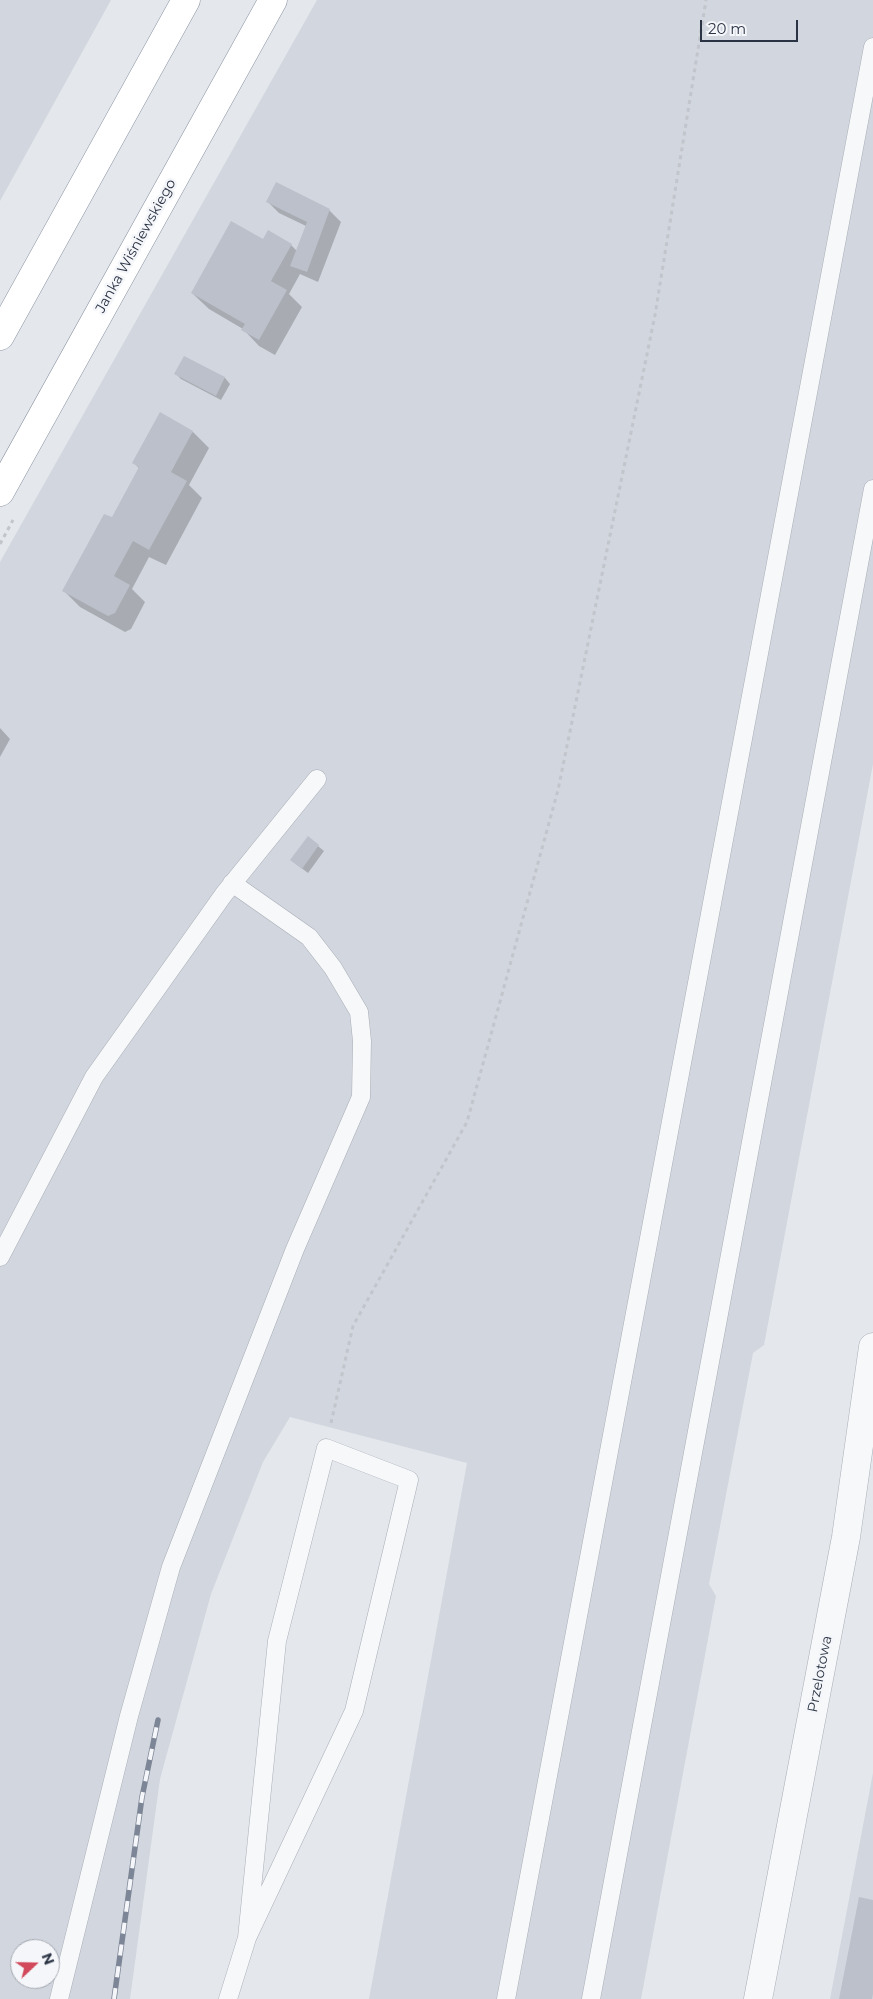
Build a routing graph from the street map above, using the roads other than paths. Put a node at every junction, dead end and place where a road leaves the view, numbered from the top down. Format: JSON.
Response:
{"nodes":[{"id":1,"x":186,"y":0,"type":"edge"},
{"id":2,"x":273,"y":0,"type":"edge"},
{"id":3,"x":873,"y":47,"type":"edge"},
{"id":4,"x":0,"y":336,"type":"edge"},
{"id":5,"x":873,"y":489,"type":"edge"},
{"id":6,"x":0,"y":492,"type":"edge"},
{"id":7,"x":317,"y":779,"type":"dead end"},
{"id":8,"x":232,"y":883,"type":"junction"},
{"id":9,"x":0,"y":1257,"type":"edge"},
{"id":10,"x":873,"y":1347,"type":"edge"},
{"id":11,"x":247,"y":1938,"type":"junction"},
{"id":12,"x":59,"y":1999,"type":"edge"},
{"id":13,"x":228,"y":1999,"type":"edge"},
{"id":14,"x":506,"y":1999,"type":"edge"},
{"id":15,"x":591,"y":1999,"type":"edge"},
{"id":16,"x":758,"y":1999,"type":"edge"}],
"edges":[{"from":1,"to":4,"type":"highway"},
{"from":2,"to":6,"type":"highway","name":"Janka Wiśniewskiego"},
{"from":3,"to":14,"type":"lane"},
{"from":5,"to":15,"type":"lane"},
{"from":7,"to":8,"type":"lane"},
{"from":8,"to":9,"type":"lane"},
{"from":8,"to":12,"type":"lane"},
{"from":10,"to":16,"type":"street","name":"Przelotowa"},
{"from":11,"to":11,"type":"lane"},
{"from":11,"to":13,"type":"lane"}]}
